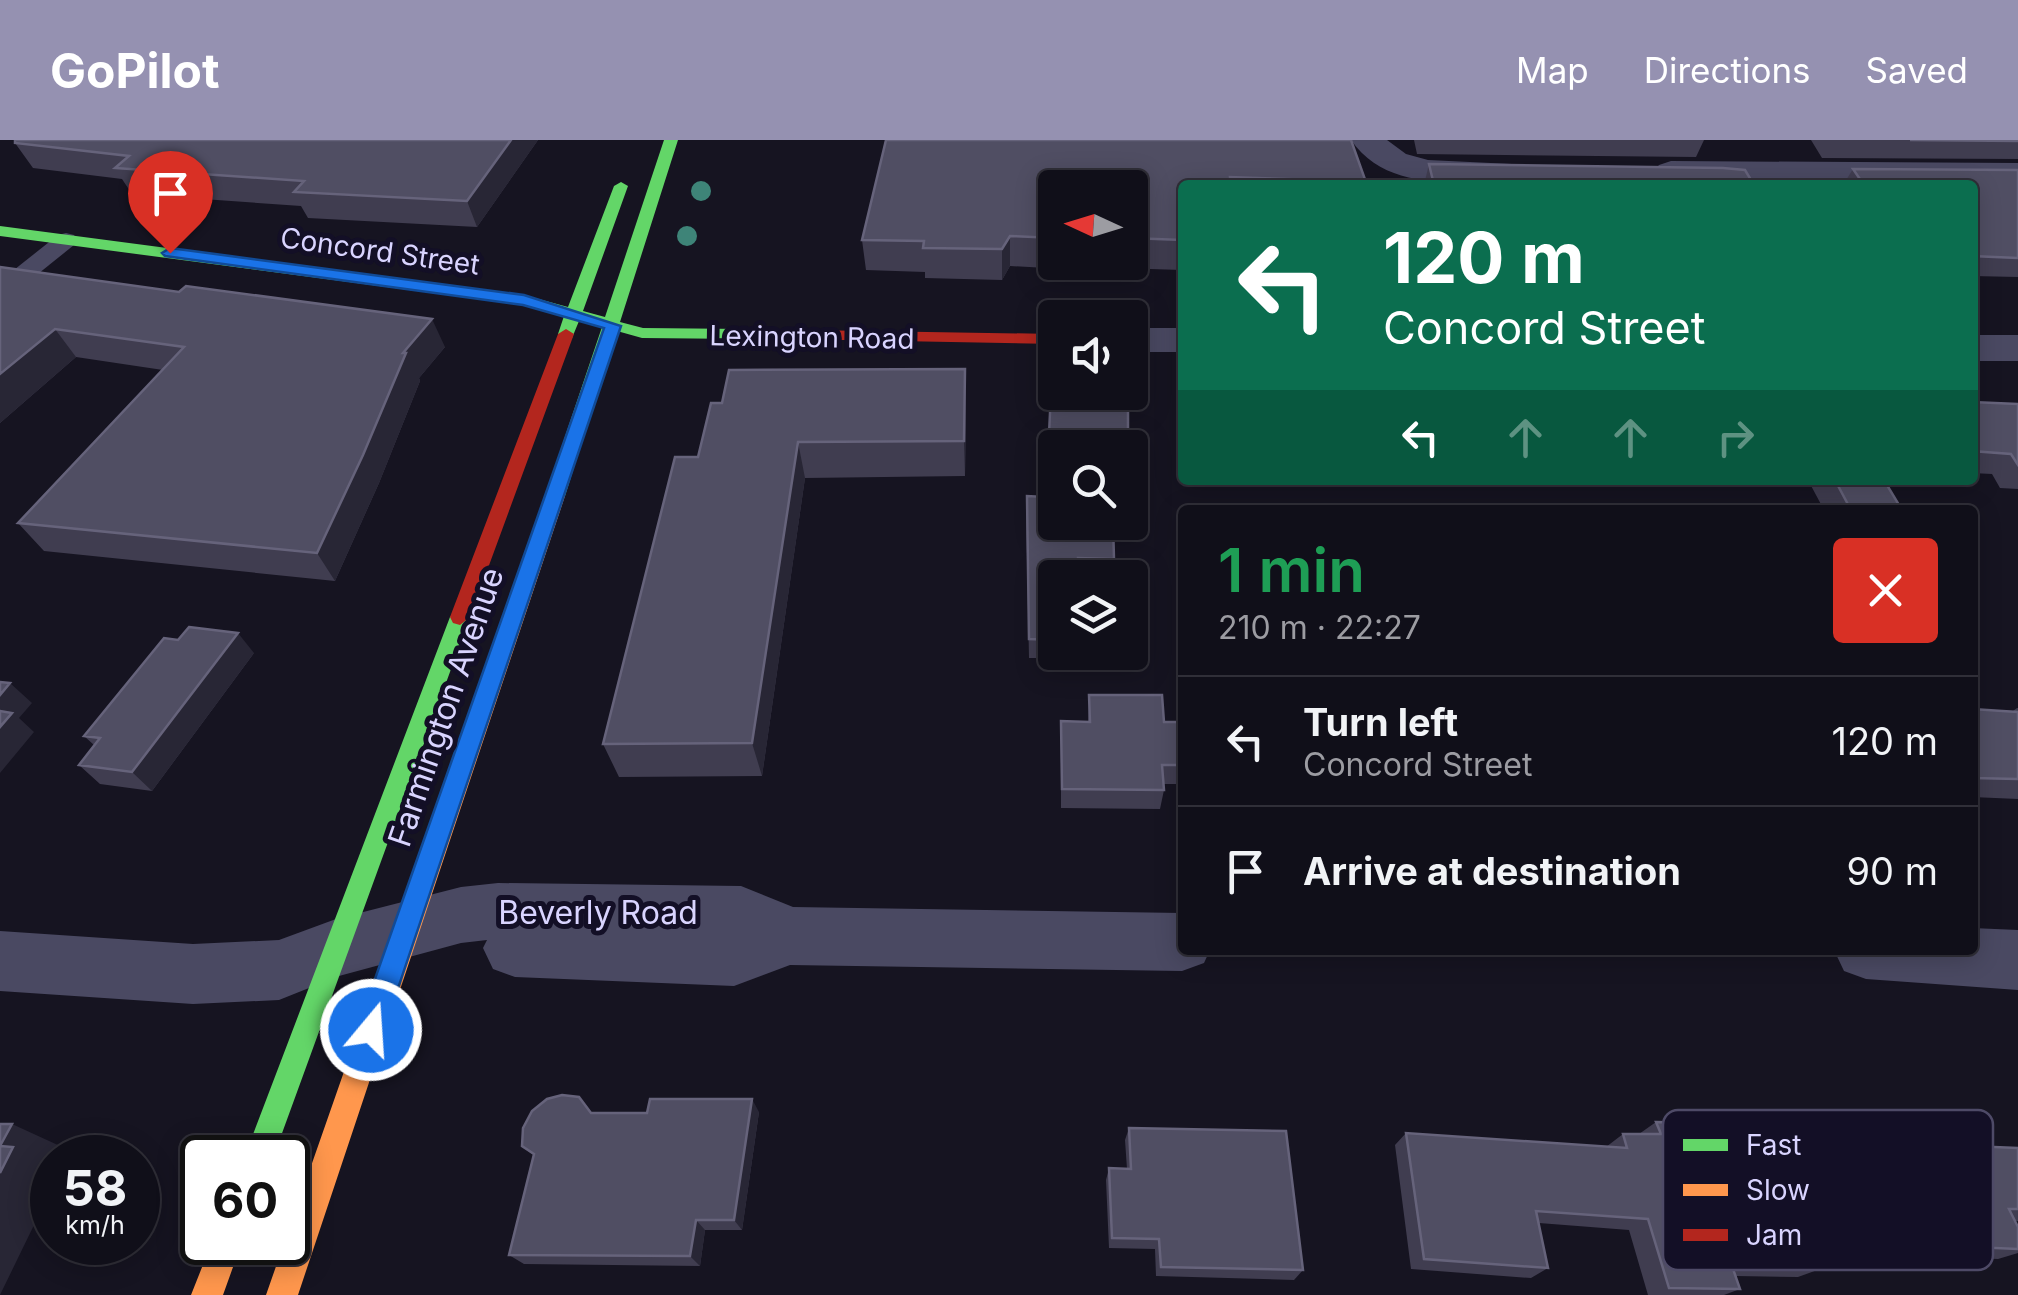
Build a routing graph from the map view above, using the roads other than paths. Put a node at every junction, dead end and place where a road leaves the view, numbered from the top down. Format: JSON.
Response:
{"nodes":[{"id":1,"x":671,"y":140,"type":"edge"},
{"id":2,"x":1368,"y":140,"type":"edge"},
{"id":3,"x":632,"y":157,"type":"dead end"},
{"id":4,"x":1542,"y":171,"type":"edge"},
{"id":5,"x":1641,"y":172,"type":"edge"},
{"id":6,"x":2018,"y":174,"type":"edge"},
{"id":7,"x":0,"y":231,"type":"edge"},
{"id":8,"x":66,"y":240,"type":"junction"},
{"id":9,"x":0,"y":293,"type":"edge"},
{"id":10,"x":573,"y":312,"type":"junction"},
{"id":11,"x":613,"y":326,"type":"junction"},
{"id":12,"x":1038,"y":339,"type":"edge"},
{"id":13,"x":1148,"y":340,"type":"edge"},
{"id":14,"x":1178,"y":340,"type":"edge"},
{"id":15,"x":1978,"y":348,"type":"edge"},
{"id":16,"x":2018,"y":348,"type":"edge"},
{"id":17,"x":404,"y":931,"type":"junction"},
{"id":18,"x":1178,"y":942,"type":"edge"},
{"id":19,"x":336,"y":948,"type":"junction"},
{"id":20,"x":1942,"y":955,"type":"edge"},
{"id":21,"x":0,"y":960,"type":"edge"},
{"id":22,"x":2018,"y":960,"type":"edge"},
{"id":23,"x":267,"y":1135,"type":"edge"},
{"id":24,"x":218,"y":1265,"type":"edge"},
{"id":25,"x":207,"y":1295,"type":"edge"},
{"id":26,"x":282,"y":1295,"type":"edge"}],
"edges":[{"from":1,"to":11,"type":"main road","name":"Farmington Avenue"},
{"from":2,"to":4,"type":"street"},
{"from":3,"to":10,"type":"main road","name":"Farmington Avenue"},
{"from":5,"to":6,"type":"street"},
{"from":7,"to":8,"type":"main road","name":"Concord Street"},
{"from":8,"to":9,"type":"lane"},
{"from":8,"to":10,"type":"main road","name":"Concord Street"},
{"from":10,"to":11,"type":"main road","name":"Lexington Road"},
{"from":10,"to":19,"type":"main road","name":"Farmington Avenue"},
{"from":11,"to":12,"type":"main road","name":"Lexington Road"},
{"from":11,"to":17,"type":"main road","name":"Farmington Avenue"},
{"from":13,"to":14,"type":"street"},
{"from":15,"to":16,"type":"street"},
{"from":17,"to":18,"type":"street","name":"Beverly Road"},
{"from":17,"to":19,"type":"street","name":"Beverly Road"},
{"from":17,"to":26,"type":"main road","name":"Farmington Avenue"},
{"from":19,"to":21,"type":"street","name":"Beverly Road"},
{"from":19,"to":23,"type":"main road","name":"Farmington Avenue"},
{"from":20,"to":22,"type":"street"},
{"from":24,"to":25,"type":"main road"}]}
